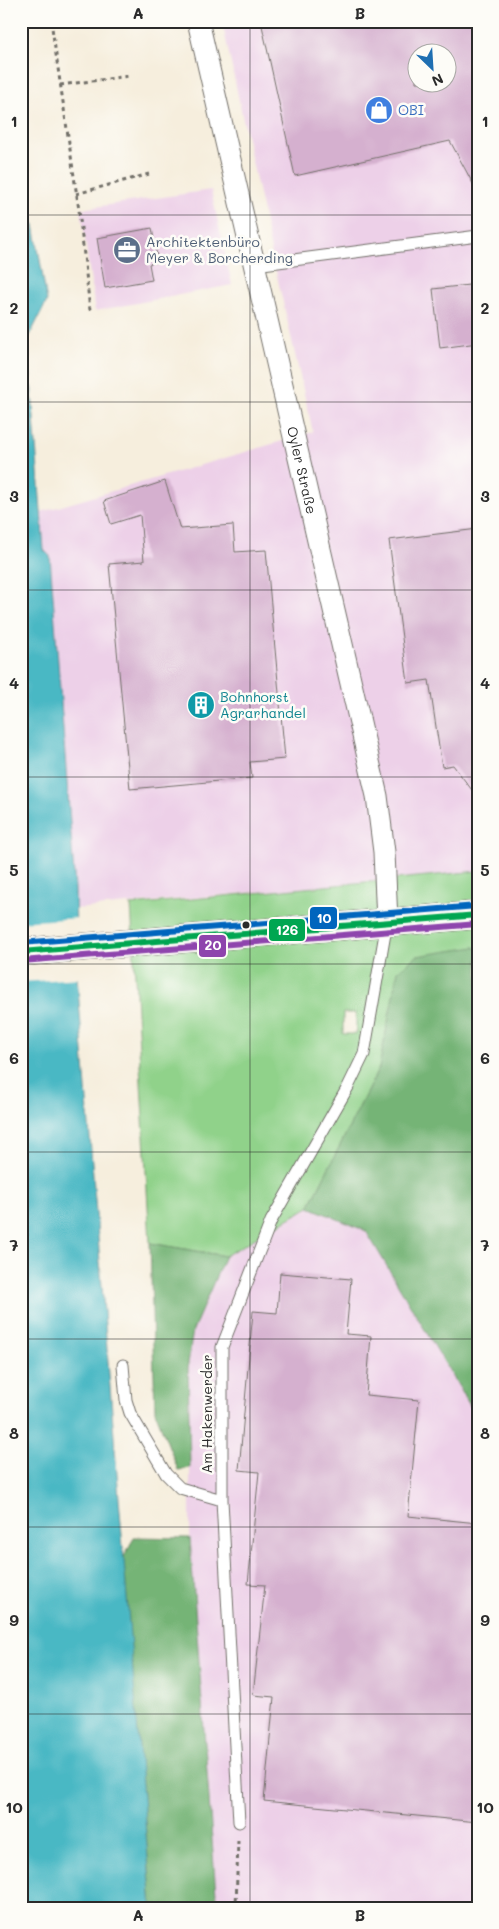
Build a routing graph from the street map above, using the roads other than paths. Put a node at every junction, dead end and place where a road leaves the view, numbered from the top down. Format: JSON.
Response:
{"nodes":[{"id":1,"x":198,"y":21,"type":"edge"},
{"id":2,"x":478,"y":236,"type":"edge"},
{"id":3,"x":255,"y":265,"type":"junction"},
{"id":4,"x":478,"y":915,"type":"edge"},
{"id":5,"x":387,"y":922,"type":"junction"},
{"id":6,"x":21,"y":952,"type":"edge"},
{"id":7,"x":123,"y":1365,"type":"dead end"},
{"id":8,"x":222,"y":1500,"type":"junction"},
{"id":9,"x":239,"y":1822,"type":"road end"}],
"edges":[{"from":1,"to":3,"type":"street","name":"Oyler Straße"},
{"from":2,"to":3,"type":"lane"},
{"from":3,"to":5,"type":"street","name":"Oyler Straße"},
{"from":4,"to":5,"type":"street"},
{"from":5,"to":6,"type":"street"},
{"from":5,"to":8,"type":"lane","name":"Am Hakenwerder"},
{"from":7,"to":8,"type":"lane"},
{"from":8,"to":9,"type":"lane","name":"Am Hakenwerder"}]}
